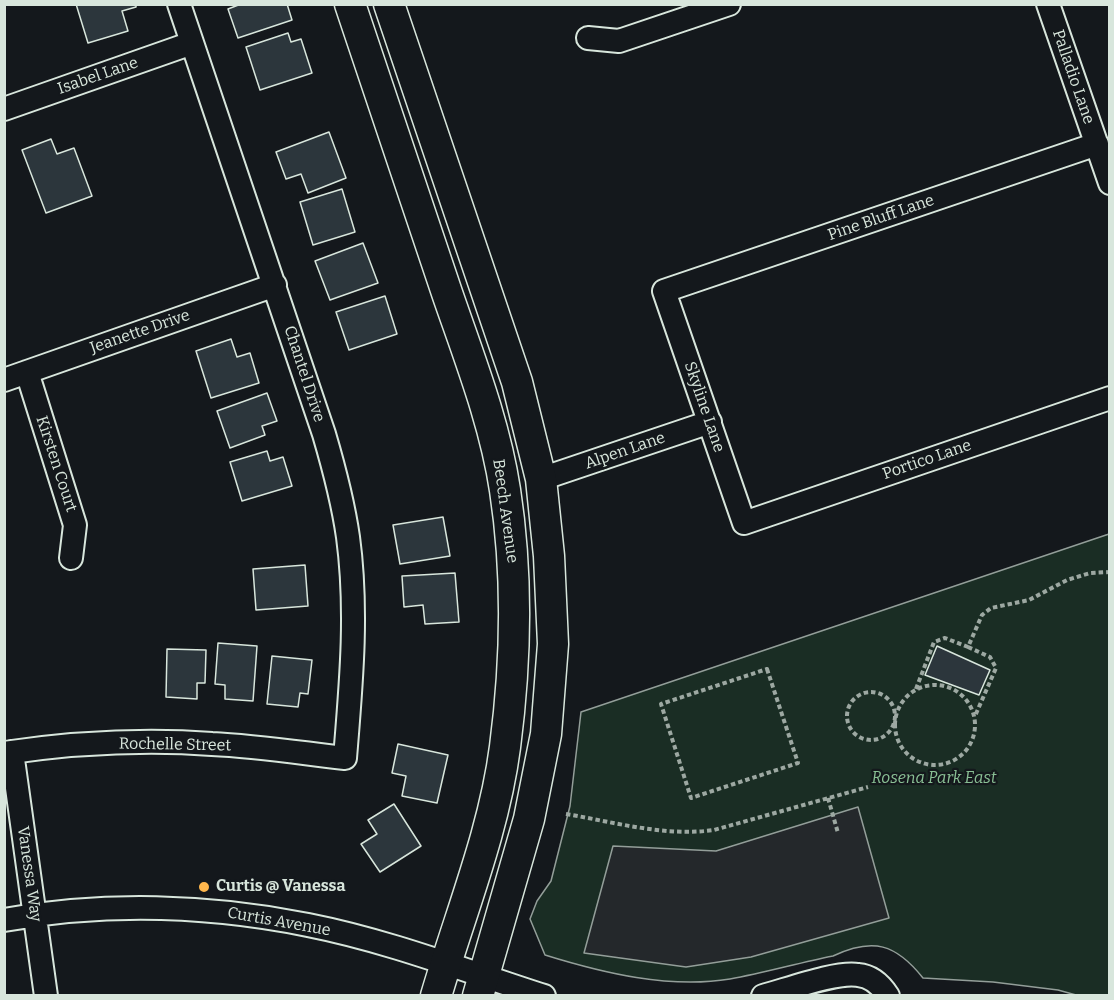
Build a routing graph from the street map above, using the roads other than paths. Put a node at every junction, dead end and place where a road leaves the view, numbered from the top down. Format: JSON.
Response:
{"nodes":[{"id":1,"x":179,"y":4,"type":"edge"},
{"id":2,"x":350,"y":4,"type":"edge"},
{"id":3,"x":390,"y":4,"type":"edge"},
{"id":4,"x":729,"y":4,"type":"edge"},
{"id":5,"x":1048,"y":4,"type":"edge"},
{"id":6,"x":588,"y":38,"type":"dead end"},
{"id":7,"x":192,"y":43,"type":"junction"},
{"id":8,"x":4,"y":109,"type":"edge"},
{"id":9,"x":1097,"y":144,"type":"junction"},
{"id":10,"x":1110,"y":183,"type":"edge"},
{"id":11,"x":275,"y":285,"type":"junction"},
{"id":12,"x":664,"y":291,"type":"joint"},
{"id":13,"x":27,"y":372,"type":"junction"},
{"id":14,"x":4,"y":380,"type":"edge"},
{"id":15,"x":1110,"y":398,"type":"edge"},
{"id":16,"x":710,"y":422,"type":"junction"},
{"id":17,"x":541,"y":479,"type":"junction"},
{"id":18,"x":744,"y":523,"type":"joint"},
{"id":19,"x":71,"y":558,"type":"dead end"},
{"id":20,"x":8,"y":752,"type":"edge"},
{"id":21,"x":345,"y":758,"type":"joint"},
{"id":22,"x":35,"y":915,"type":"junction"},
{"id":23,"x":4,"y":920,"type":"edge"},
{"id":24,"x":446,"y":963,"type":"junction"},
{"id":25,"x":482,"y":986,"type":"edge"},
{"id":26,"x":883,"y":990,"type":"edge"},
{"id":27,"x":46,"y":996,"type":"edge"},
{"id":28,"x":436,"y":996,"type":"edge"},
{"id":29,"x":544,"y":996,"type":"edge"},
{"id":30,"x":763,"y":996,"type":"edge"}],
"edges":[{"from":1,"to":7,"type":"street","name":"Chantel Drive"},
{"from":2,"to":24,"type":"main road","name":"Beech Avenue"},
{"from":3,"to":17,"type":"main road"},
{"from":4,"to":6,"type":"street"},
{"from":5,"to":9,"type":"street","name":"Palladio Lane"},
{"from":7,"to":8,"type":"street","name":"Isabel Lane"},
{"from":7,"to":11,"type":"street","name":"Chantel Drive"},
{"from":9,"to":10,"type":"street","name":"Palladio Lane"},
{"from":9,"to":12,"type":"street","name":"Pine Bluff Lane"},
{"from":11,"to":13,"type":"street","name":"Jeanette Drive"},
{"from":11,"to":21,"type":"street","name":"Chantel Drive"},
{"from":12,"to":16,"type":"street","name":"Skyline Lane"},
{"from":13,"to":14,"type":"street","name":"Jeanette Drive"},
{"from":13,"to":19,"type":"street","name":"Kirsten Court"},
{"from":15,"to":18,"type":"street","name":"Portico Lane"},
{"from":16,"to":17,"type":"street","name":"Alpen Lane"},
{"from":16,"to":18,"type":"street","name":"Skyline Lane"},
{"from":17,"to":25,"type":"main road"},
{"from":20,"to":21,"type":"street","name":"Rochelle Street"},
{"from":20,"to":22,"type":"street","name":"Vanessa Way"},
{"from":22,"to":23,"type":"street","name":"Curtis Avenue"},
{"from":22,"to":24,"type":"street","name":"Curtis Avenue"},
{"from":22,"to":27,"type":"street","name":"Vanessa Way"},
{"from":24,"to":25,"type":"street","name":"Curtis Avenue"},
{"from":24,"to":28,"type":"main road","name":"Beech Avenue"},
{"from":25,"to":29,"type":"street","name":"Curtis Avenue"},
{"from":26,"to":30,"type":"street"}]}
